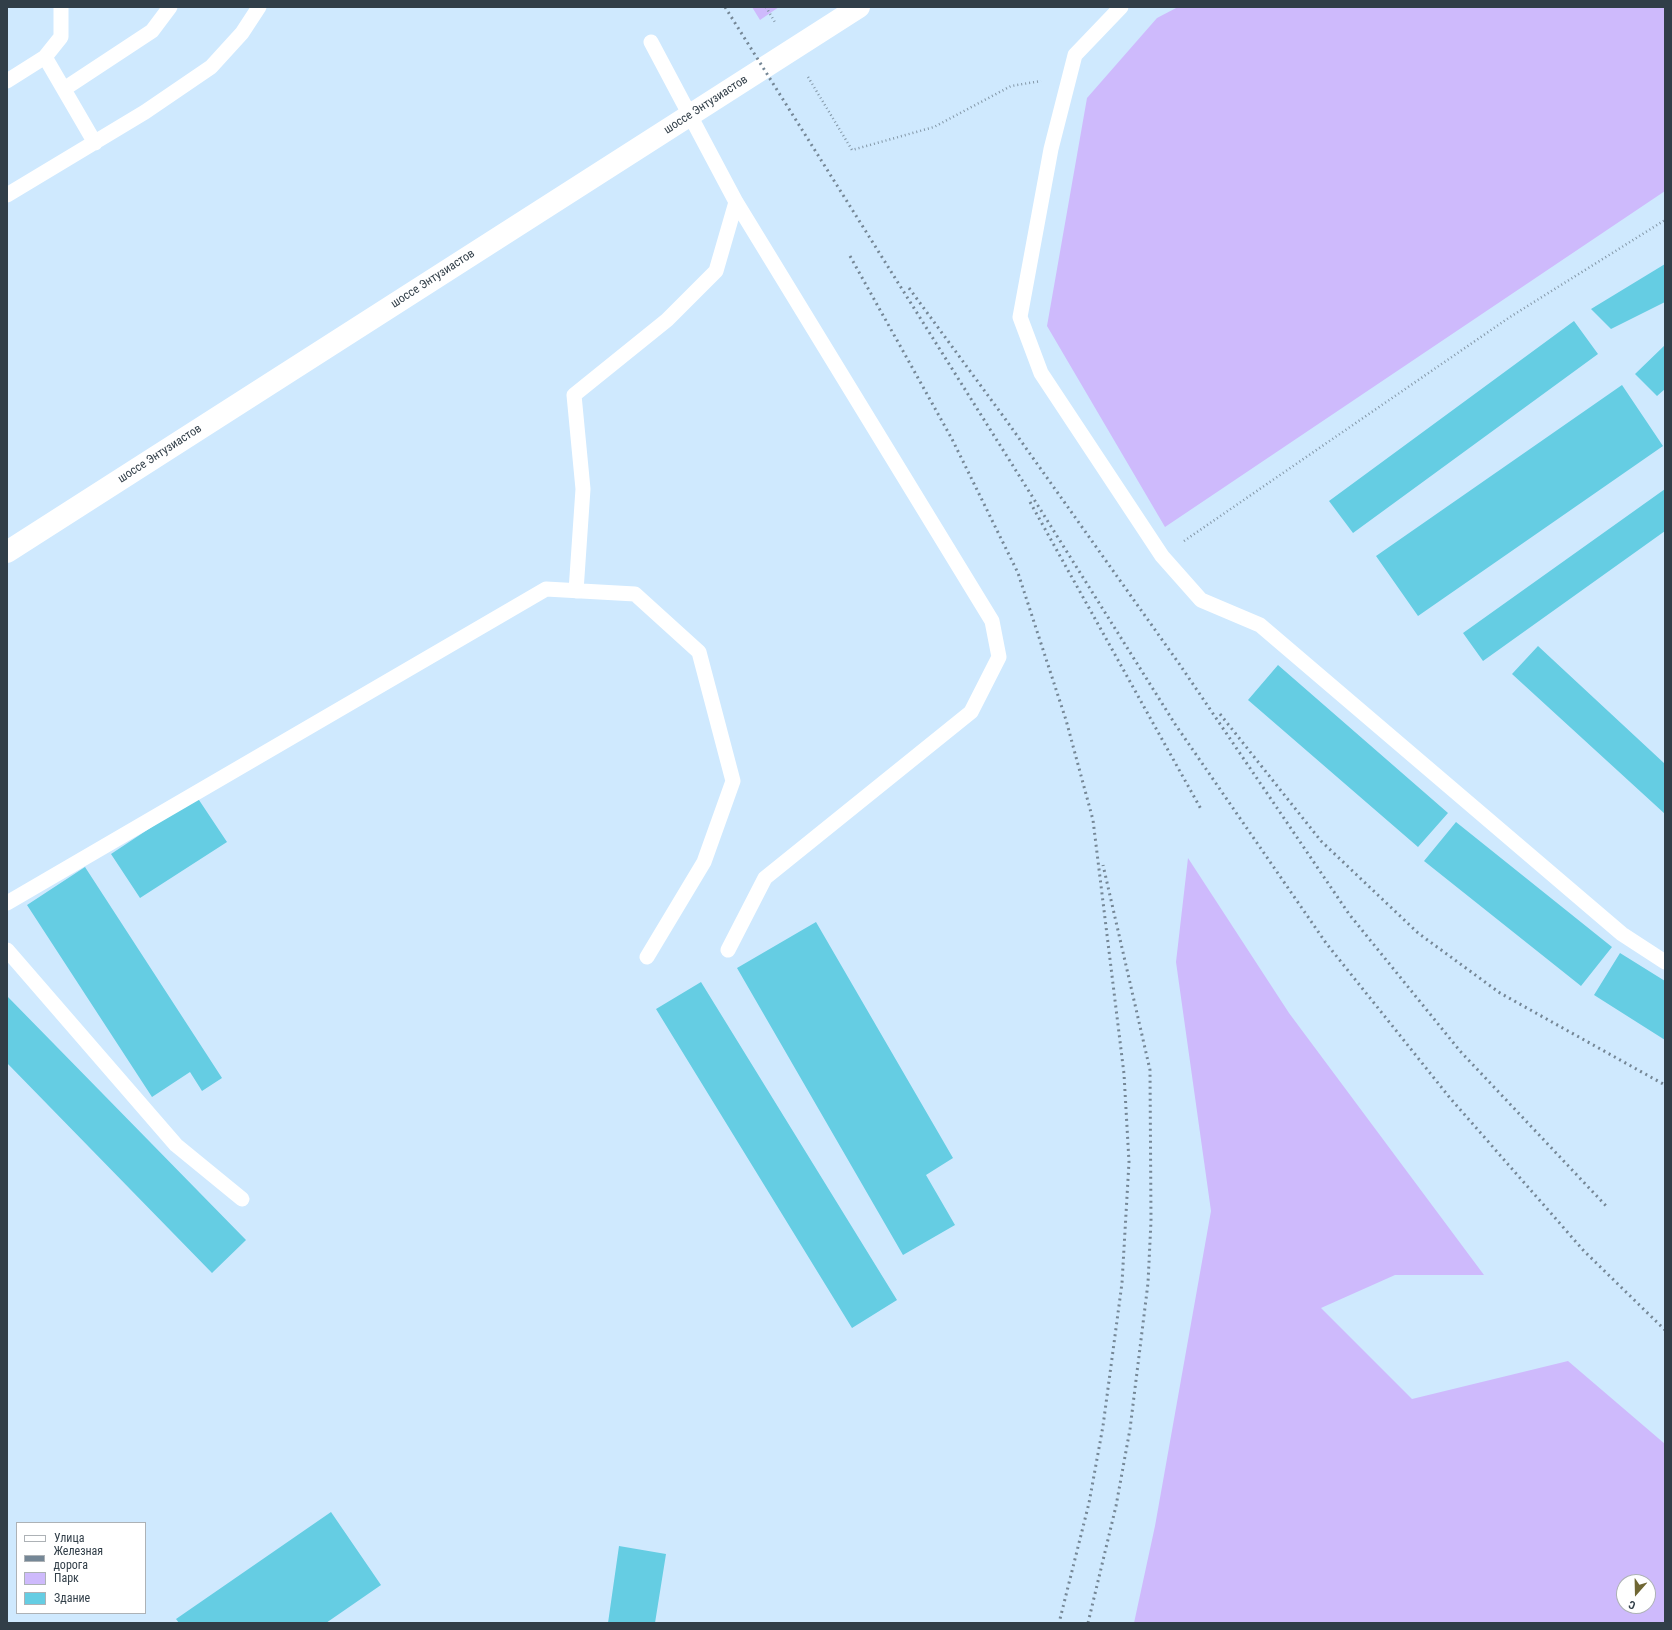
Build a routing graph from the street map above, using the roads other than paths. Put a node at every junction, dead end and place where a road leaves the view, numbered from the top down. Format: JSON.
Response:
{"nodes":[{"id":1,"x":62,"y":7,"type":"edge"},
{"id":2,"x":170,"y":7,"type":"edge"},
{"id":3,"x":259,"y":7,"type":"edge"},
{"id":4,"x":859,"y":7,"type":"edge"},
{"id":5,"x":1121,"y":7,"type":"edge"},
{"id":6,"x":651,"y":42,"type":"dead end"},
{"id":7,"x":46,"y":58,"type":"junction"},
{"id":8,"x":7,"y":81,"type":"edge"},
{"id":9,"x":64,"y":89,"type":"junction"},
{"id":10,"x":95,"y":143,"type":"junction"},
{"id":11,"x":7,"y":195,"type":"edge"},
{"id":12,"x":736,"y":202,"type":"junction"},
{"id":13,"x":7,"y":552,"type":"edge"},
{"id":14,"x":576,"y":591,"type":"junction"},
{"id":15,"x":7,"y":903,"type":"edge"},
{"id":16,"x":7,"y":950,"type":"edge"},
{"id":17,"x":728,"y":950,"type":"dead end"},
{"id":18,"x":647,"y":957,"type":"dead end"},
{"id":19,"x":1665,"y":962,"type":"edge"},
{"id":20,"x":242,"y":1199,"type":"dead end"}],
"edges":[{"from":1,"to":7,"type":"lane"},
{"from":2,"to":9,"type":"lane"},
{"from":3,"to":10,"type":"lane"},
{"from":4,"to":13,"type":"main road","name":"шоссе Энтузиастов"},
{"from":5,"to":19,"type":"lane"},
{"from":6,"to":12,"type":"lane"},
{"from":7,"to":8,"type":"lane"},
{"from":7,"to":9,"type":"lane"},
{"from":9,"to":10,"type":"lane"},
{"from":10,"to":11,"type":"lane"},
{"from":12,"to":14,"type":"lane"},
{"from":12,"to":17,"type":"lane"},
{"from":14,"to":15,"type":"lane"},
{"from":14,"to":18,"type":"lane"},
{"from":16,"to":20,"type":"lane"}]}
